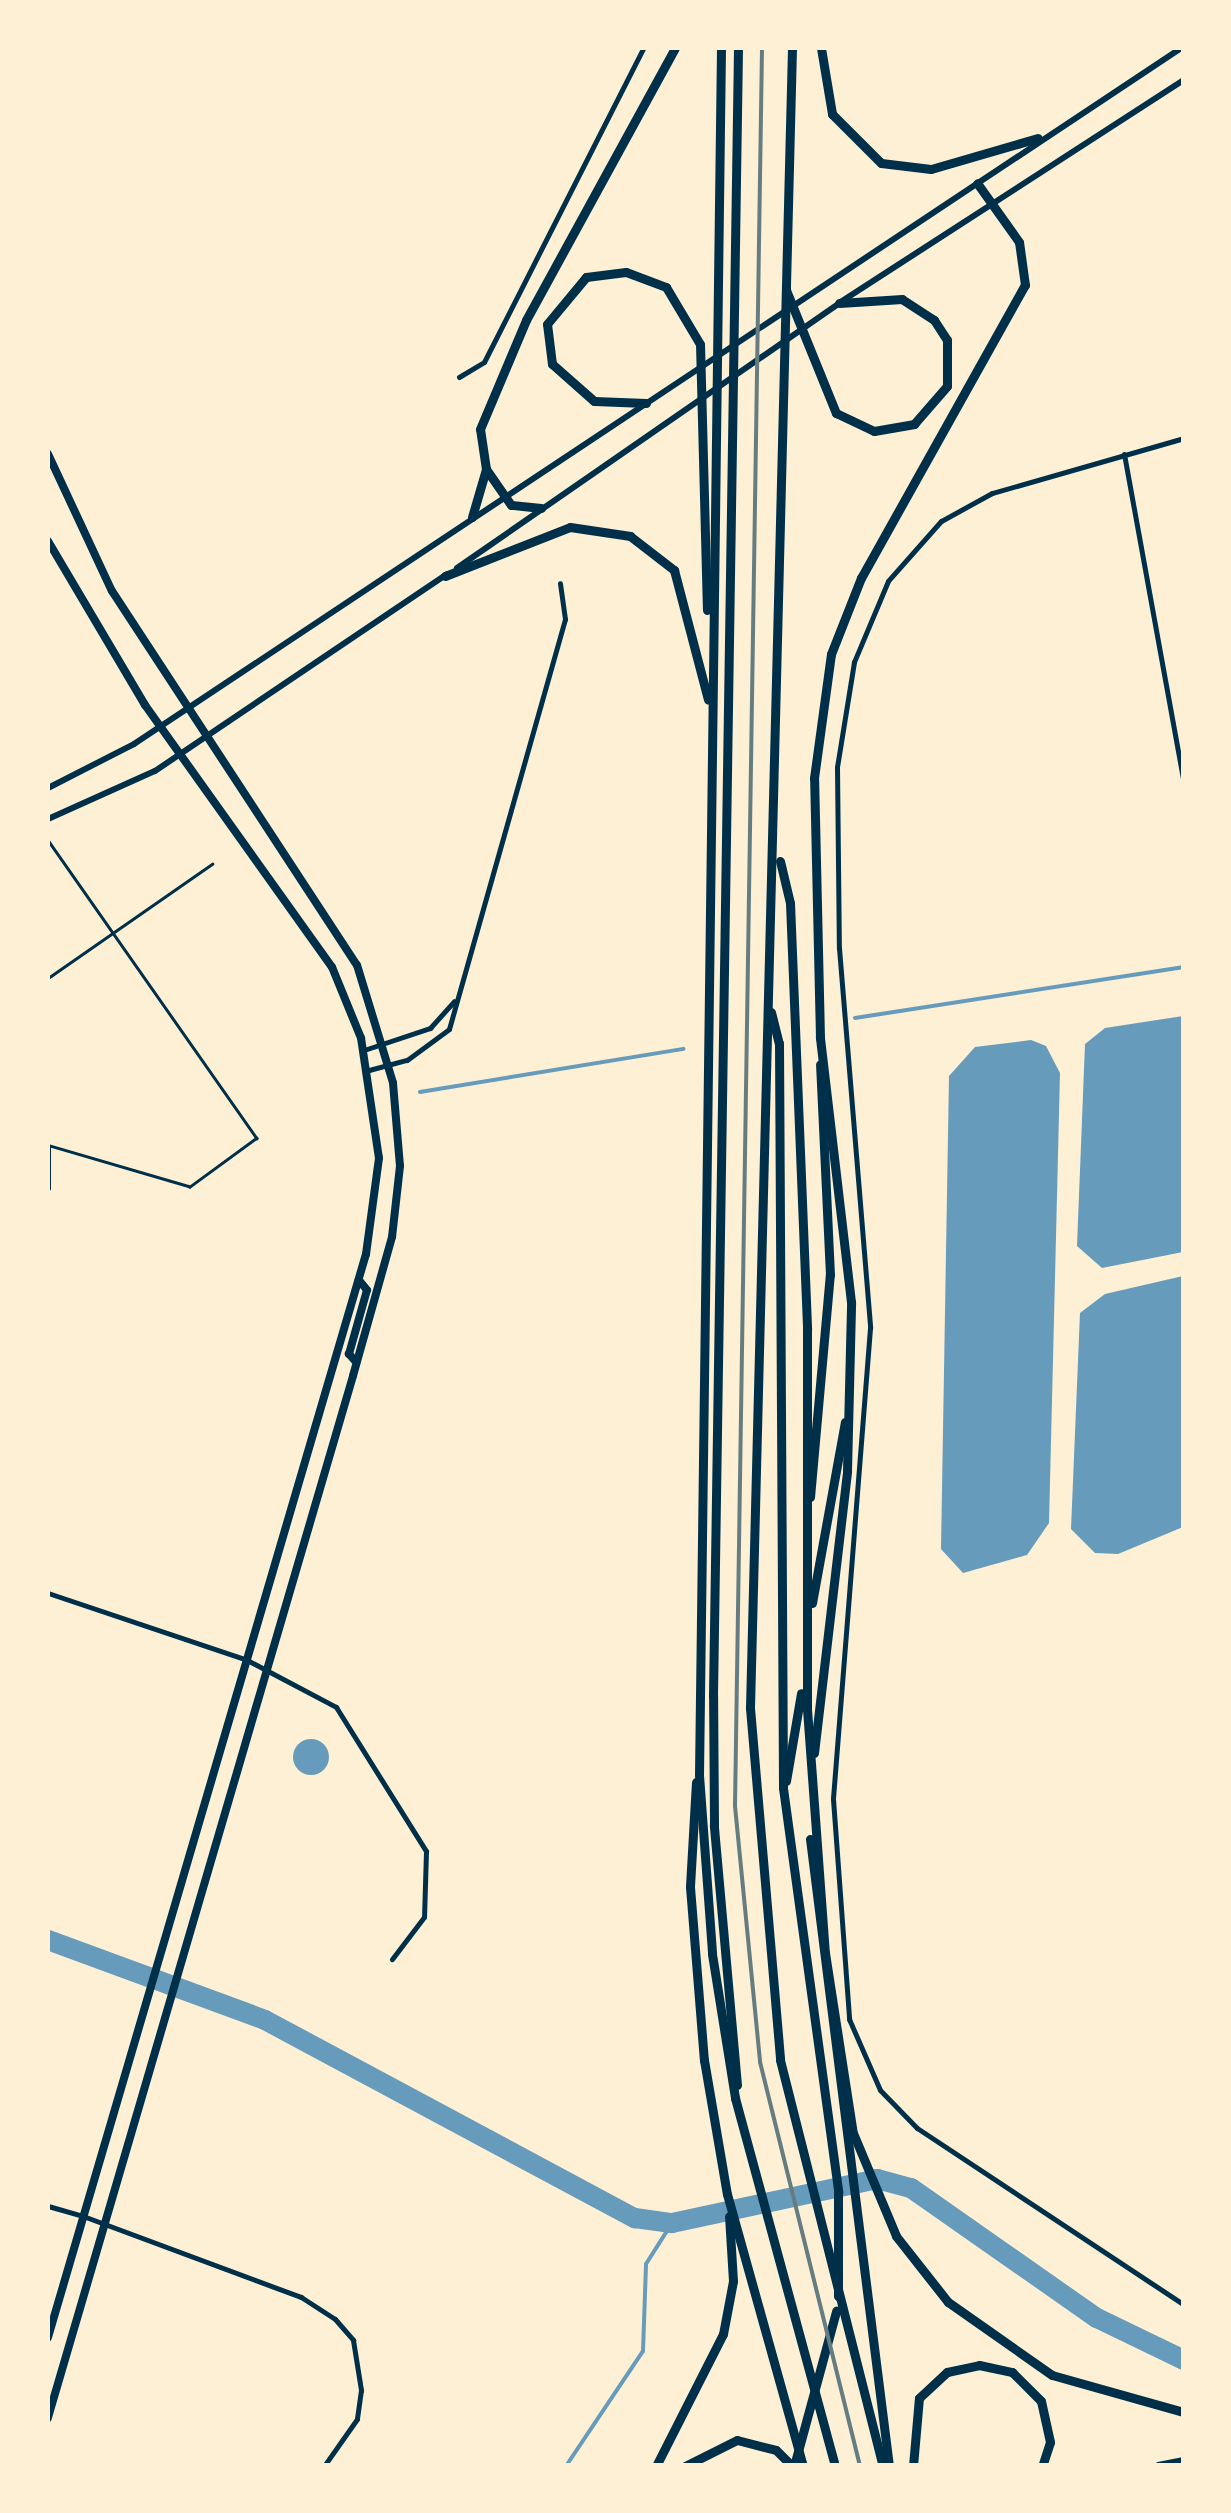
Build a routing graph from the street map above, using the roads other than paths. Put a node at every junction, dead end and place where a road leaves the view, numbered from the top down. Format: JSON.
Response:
{"nodes":[{"id":1,"x":642,"y":48,"type":"edge"},
{"id":2,"x":675,"y":48,"type":"edge"},
{"id":3,"x":721,"y":48,"type":"edge"},
{"id":4,"x":738,"y":48,"type":"edge"},
{"id":5,"x":792,"y":48,"type":"edge"},
{"id":6,"x":820,"y":48,"type":"edge"},
{"id":7,"x":1181,"y":48,"type":"edge"},
{"id":8,"x":1184,"y":80,"type":"edge"},
{"id":9,"x":1038,"y":138,"type":"junction"},
{"id":10,"x":977,"y":183,"type":"junction"},
{"id":11,"x":994,"y":207,"type":"junction"},
{"id":12,"x":784,"y":288,"type":"junction"},
{"id":13,"x":839,"y":302,"type":"junction"},
{"id":14,"x":460,"y":378,"type":"dead end"},
{"id":15,"x":641,"y":404,"type":"junction"},
{"id":16,"x":1184,"y":438,"type":"edge"},
{"id":17,"x":48,"y":454,"type":"edge"},
{"id":18,"x":1124,"y":454,"type":"junction"},
{"id":19,"x":486,"y":469,"type":"junction"},
{"id":20,"x":504,"y":496,"type":"junction"},
{"id":21,"x":542,"y":508,"type":"junction"},
{"id":22,"x":472,"y":517,"type":"junction"},
{"id":23,"x":48,"y":541,"type":"edge"},
{"id":24,"x":445,"y":576,"type":"junction"},
{"id":25,"x":560,"y":583,"type":"dead end"},
{"id":26,"x":712,"y":632,"type":"junction"},
{"id":27,"x":710,"y":706,"type":"junction"},
{"id":28,"x":189,"y":708,"type":"junction"},
{"id":29,"x":160,"y":726,"type":"junction"},
{"id":30,"x":209,"y":737,"type":"junction"},
{"id":31,"x":180,"y":755,"type":"junction"},
{"id":32,"x":1184,"y":785,"type":"edge"},
{"id":33,"x":48,"y":788,"type":"edge"},
{"id":34,"x":48,"y":818,"type":"edge"},
{"id":35,"x":48,"y":840,"type":"edge"},
{"id":36,"x":777,"y":847,"type":"junction"},
{"id":37,"x":212,"y":864,"type":"dead end"},
{"id":38,"x":113,"y":933,"type":"junction"},
{"id":39,"x":48,"y":978,"type":"edge"},
{"id":40,"x":454,"y":1000,"type":"junction"},
{"id":41,"x":770,"y":1009,"type":"junction"},
{"id":42,"x":820,"y":1037,"type":"junction"},
{"id":43,"x":384,"y":1045,"type":"junction"},
{"id":44,"x":364,"y":1050,"type":"junction"},
{"id":45,"x":389,"y":1065,"type":"junction"},
{"id":46,"x":369,"y":1070,"type":"junction"},
{"id":47,"x":48,"y":1146,"type":"edge"},
{"id":48,"x":48,"y":1188,"type":"edge"},
{"id":49,"x":358,"y":1280,"type":"junction"},
{"id":50,"x":356,"y":1362,"type":"junction"},
{"id":51,"x":847,"y":1415,"type":"junction"},
{"id":52,"x":807,"y":1520,"type":"junction"},
{"id":53,"x":48,"y":1593,"type":"edge"},
{"id":54,"x":247,"y":1660,"type":"junction"},
{"id":55,"x":266,"y":1668,"type":"junction"},
{"id":56,"x":789,"y":1762,"type":"junction"},
{"id":57,"x":699,"y":1775,"type":"junction"},
{"id":58,"x":392,"y":1959,"type":"dead end"},
{"id":59,"x":735,"y":2098,"type":"junction"},
{"id":60,"x":48,"y":2206,"type":"edge"},
{"id":61,"x":83,"y":2216,"type":"junction"},
{"id":62,"x":106,"y":2225,"type":"junction"},
{"id":63,"x":736,"y":2254,"type":"junction"},
{"id":64,"x":1184,"y":2305,"type":"edge"},
{"id":65,"x":48,"y":2336,"type":"edge"},
{"id":66,"x":1184,"y":2412,"type":"edge"},
{"id":67,"x":48,"y":2418,"type":"edge"},
{"id":68,"x":1184,"y":2461,"type":"edge"},
{"id":69,"x":324,"y":2466,"type":"edge"},
{"id":70,"x":656,"y":2466,"type":"edge"},
{"id":71,"x":685,"y":2466,"type":"edge"},
{"id":72,"x":793,"y":2466,"type":"edge"},
{"id":73,"x":803,"y":2466,"type":"edge"},
{"id":74,"x":835,"y":2466,"type":"edge"},
{"id":75,"x":886,"y":2466,"type":"edge"},
{"id":76,"x":913,"y":2466,"type":"edge"},
{"id":77,"x":1042,"y":2466,"type":"edge"},
{"id":78,"x":1158,"y":2466,"type":"edge"}],
"edges":[{"from":1,"to":14,"type":"street"},
{"from":2,"to":19,"type":"highway"},
{"from":3,"to":26,"type":"highway"},
{"from":4,"to":59,"type":"highway"},
{"from":5,"to":12,"type":"highway"},
{"from":6,"to":9,"type":"highway"},
{"from":7,"to":9,"type":"main road"},
{"from":8,"to":11,"type":"main road"},
{"from":9,"to":10,"type":"main road"},
{"from":10,"to":11,"type":"highway"},
{"from":10,"to":15,"type":"main road"},
{"from":11,"to":13,"type":"main road"},
{"from":11,"to":42,"type":"highway"},
{"from":12,"to":13,"type":"highway"},
{"from":12,"to":36,"type":"highway"},
{"from":13,"to":21,"type":"main road"},
{"from":15,"to":20,"type":"main road"},
{"from":15,"to":26,"type":"highway"},
{"from":16,"to":18,"type":"street"},
{"from":17,"to":28,"type":"main road"},
{"from":18,"to":32,"type":"street"},
{"from":18,"to":64,"type":"street"},
{"from":19,"to":20,"type":"highway"},
{"from":19,"to":22,"type":"highway"},
{"from":20,"to":21,"type":"highway"},
{"from":20,"to":22,"type":"main road"},
{"from":21,"to":24,"type":"main road"},
{"from":22,"to":28,"type":"main road"},
{"from":23,"to":29,"type":"main road"},
{"from":24,"to":27,"type":"highway"},
{"from":24,"to":30,"type":"main road"},
{"from":25,"to":40,"type":"street"},
{"from":26,"to":27,"type":"highway"},
{"from":27,"to":57,"type":"highway"},
{"from":28,"to":29,"type":"main road"},
{"from":28,"to":30,"type":"main road"},
{"from":29,"to":31,"type":"main road"},
{"from":29,"to":33,"type":"main road"},
{"from":30,"to":31,"type":"main road"},
{"from":30,"to":43,"type":"main road"},
{"from":31,"to":34,"type":"main road"},
{"from":31,"to":44,"type":"main road"},
{"from":35,"to":38,"type":"lane"},
{"from":36,"to":41,"type":"highway"},
{"from":36,"to":52,"type":"highway"},
{"from":37,"to":38,"type":"lane"},
{"from":38,"to":39,"type":"lane"},
{"from":38,"to":47,"type":"lane"},
{"from":40,"to":43,"type":"street"},
{"from":40,"to":45,"type":"street"},
{"from":41,"to":56,"type":"highway"},
{"from":41,"to":75,"type":"highway"},
{"from":42,"to":51,"type":"highway"},
{"from":42,"to":52,"type":"highway"},
{"from":43,"to":44,"type":"street"},
{"from":43,"to":45,"type":"main road"},
{"from":44,"to":46,"type":"main road"},
{"from":45,"to":46,"type":"street"},
{"from":45,"to":50,"type":"main road"},
{"from":46,"to":49,"type":"main road"},
{"from":47,"to":48,"type":"street"},
{"from":49,"to":50,"type":"main road"},
{"from":49,"to":54,"type":"main road"},
{"from":50,"to":55,"type":"main road"},
{"from":51,"to":56,"type":"highway"},
{"from":51,"to":75,"type":"highway"},
{"from":52,"to":66,"type":"highway"},
{"from":53,"to":54,"type":"street"},
{"from":54,"to":55,"type":"street"},
{"from":54,"to":61,"type":"main road"},
{"from":55,"to":58,"type":"street"},
{"from":55,"to":62,"type":"main road"},
{"from":56,"to":72,"type":"highway"},
{"from":57,"to":59,"type":"highway"},
{"from":57,"to":63,"type":"highway"},
{"from":59,"to":74,"type":"highway"},
{"from":60,"to":61,"type":"street"},
{"from":61,"to":62,"type":"street"},
{"from":61,"to":65,"type":"main road"},
{"from":62,"to":67,"type":"main road"},
{"from":62,"to":69,"type":"street"},
{"from":63,"to":70,"type":"highway"},
{"from":63,"to":73,"type":"highway"},
{"from":68,"to":78,"type":"highway"},
{"from":71,"to":72,"type":"highway"},
{"from":76,"to":77,"type":"highway"}]}
